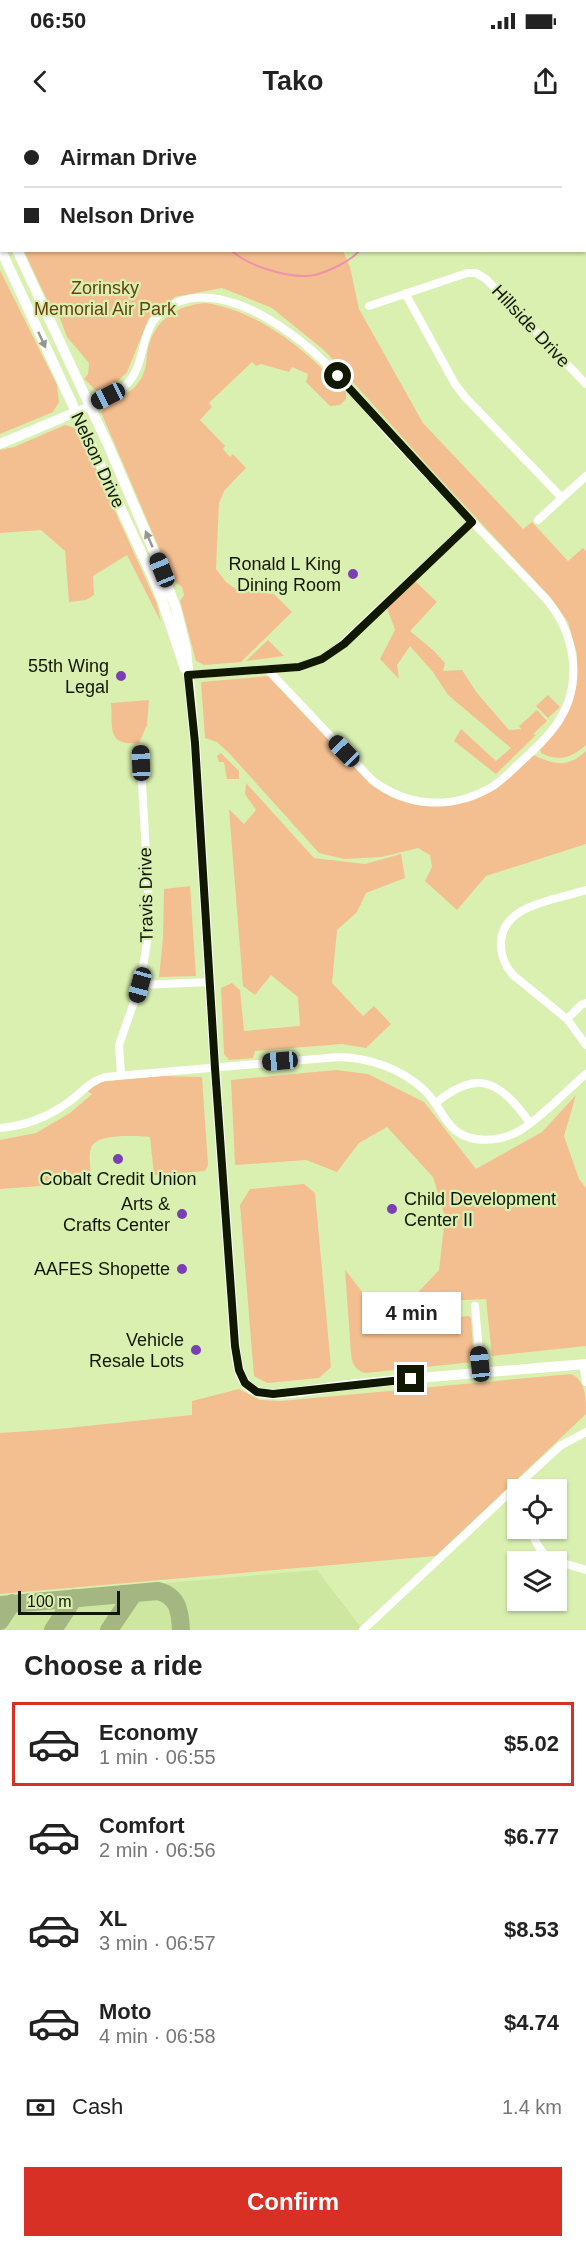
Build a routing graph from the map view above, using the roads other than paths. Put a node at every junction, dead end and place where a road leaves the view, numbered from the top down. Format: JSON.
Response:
{"nodes":[{"id":1,"x":2,"y":252,"type":"edge"},
{"id":2,"x":18,"y":252,"type":"edge"},
{"id":3,"x":405,"y":293,"type":"junction"},
{"id":4,"x":369,"y":306,"type":"dead end"},
{"id":5,"x":586,"y":384,"type":"edge"},
{"id":6,"x":89,"y":406,"type":"junction"},
{"id":7,"x":76,"y":412,"type":"junction"},
{"id":8,"x":0,"y":444,"type":"edge"},
{"id":9,"x":586,"y":476,"type":"edge"},
{"id":10,"x":562,"y":498,"type":"junction"},
{"id":11,"x":538,"y":520,"type":"dead end"},
{"id":12,"x":472,"y":522,"type":"junction"},
{"id":13,"x":267,"y":669,"type":"junction"},
{"id":14,"x":188,"y":675,"type":"junction"},
{"id":15,"x":140,"y":748,"type":"dead end"},
{"id":16,"x":586,"y":890,"type":"edge"},
{"id":17,"x":210,"y":982,"type":"junction"},
{"id":18,"x":140,"y":985,"type":"junction"},
{"id":19,"x":586,"y":1003,"type":"edge"},
{"id":20,"x":567,"y":1019,"type":"junction"},
{"id":21,"x":586,"y":1045,"type":"edge"},
{"id":22,"x":215,"y":1068,"type":"junction"},
{"id":23,"x":586,"y":1074,"type":"edge"},
{"id":24,"x":121,"y":1075,"type":"junction"},
{"id":25,"x":436,"y":1103,"type":"junction"},
{"id":26,"x":530,"y":1123,"type":"junction"},
{"id":27,"x":0,"y":1128,"type":"edge"},
{"id":28,"x":475,"y":1306,"type":"dead end"},
{"id":29,"x":584,"y":1364,"type":"edge"},
{"id":30,"x":481,"y":1374,"type":"junction"},
{"id":31,"x":586,"y":1382,"type":"edge"},
{"id":32,"x":586,"y":1432,"type":"edge"},
{"id":33,"x":525,"y":1479,"type":"edge"},
{"id":34,"x":507,"y":1496,"type":"edge"},
{"id":35,"x":534,"y":1539,"type":"edge"},
{"id":36,"x":586,"y":1570,"type":"edge"},
{"id":37,"x":363,"y":1630,"type":"edge"}],
"edges":[{"from":1,"to":7,"type":"street","name":"Nelson Drive","one_way":true},
{"from":2,"to":6,"type":"street","name":"Nelson Drive"},
{"from":3,"to":4,"type":"street","name":"Hillside Drive"},
{"from":3,"to":5,"type":"street","name":"Hillside Drive"},
{"from":3,"to":10,"type":"street"},
{"from":6,"to":7,"type":"street"},
{"from":6,"to":12,"type":"street"},
{"from":14,"to":6,"type":"street","name":"Nelson Drive","one_way":true},
{"from":7,"to":8,"type":"street"},
{"from":7,"to":14,"type":"street","name":"Nelson Drive"},
{"from":9,"to":10,"type":"street"},
{"from":10,"to":11,"type":"street"},
{"from":12,"to":13,"type":"street"},
{"from":12,"to":13,"type":"street"},
{"from":13,"to":14,"type":"street"},
{"from":14,"to":17,"type":"street","name":"Nelson Drive"},
{"from":15,"to":18,"type":"street","name":"Travis Drive"},
{"from":16,"to":20,"type":"street"},
{"from":17,"to":18,"type":"street"},
{"from":17,"to":22,"type":"street","name":"Nelson Drive"},
{"from":18,"to":24,"type":"street","name":"Travis Drive"},
{"from":19,"to":20,"type":"street"},
{"from":20,"to":21,"type":"street"},
{"from":22,"to":24,"type":"street"},
{"from":22,"to":25,"type":"street"},
{"from":22,"to":30,"type":"street","name":"Nelson Drive"},
{"from":23,"to":26,"type":"street"},
{"from":24,"to":27,"type":"street"},
{"from":25,"to":26,"type":"street"},
{"from":25,"to":26,"type":"street"},
{"from":28,"to":30,"type":"street"},
{"from":29,"to":30,"type":"street","name":"Nelson Drive"},
{"from":29,"to":31,"type":"street"},
{"from":32,"to":33,"type":"street"},
{"from":34,"to":37,"type":"street"},
{"from":35,"to":36,"type":"street"}]}
